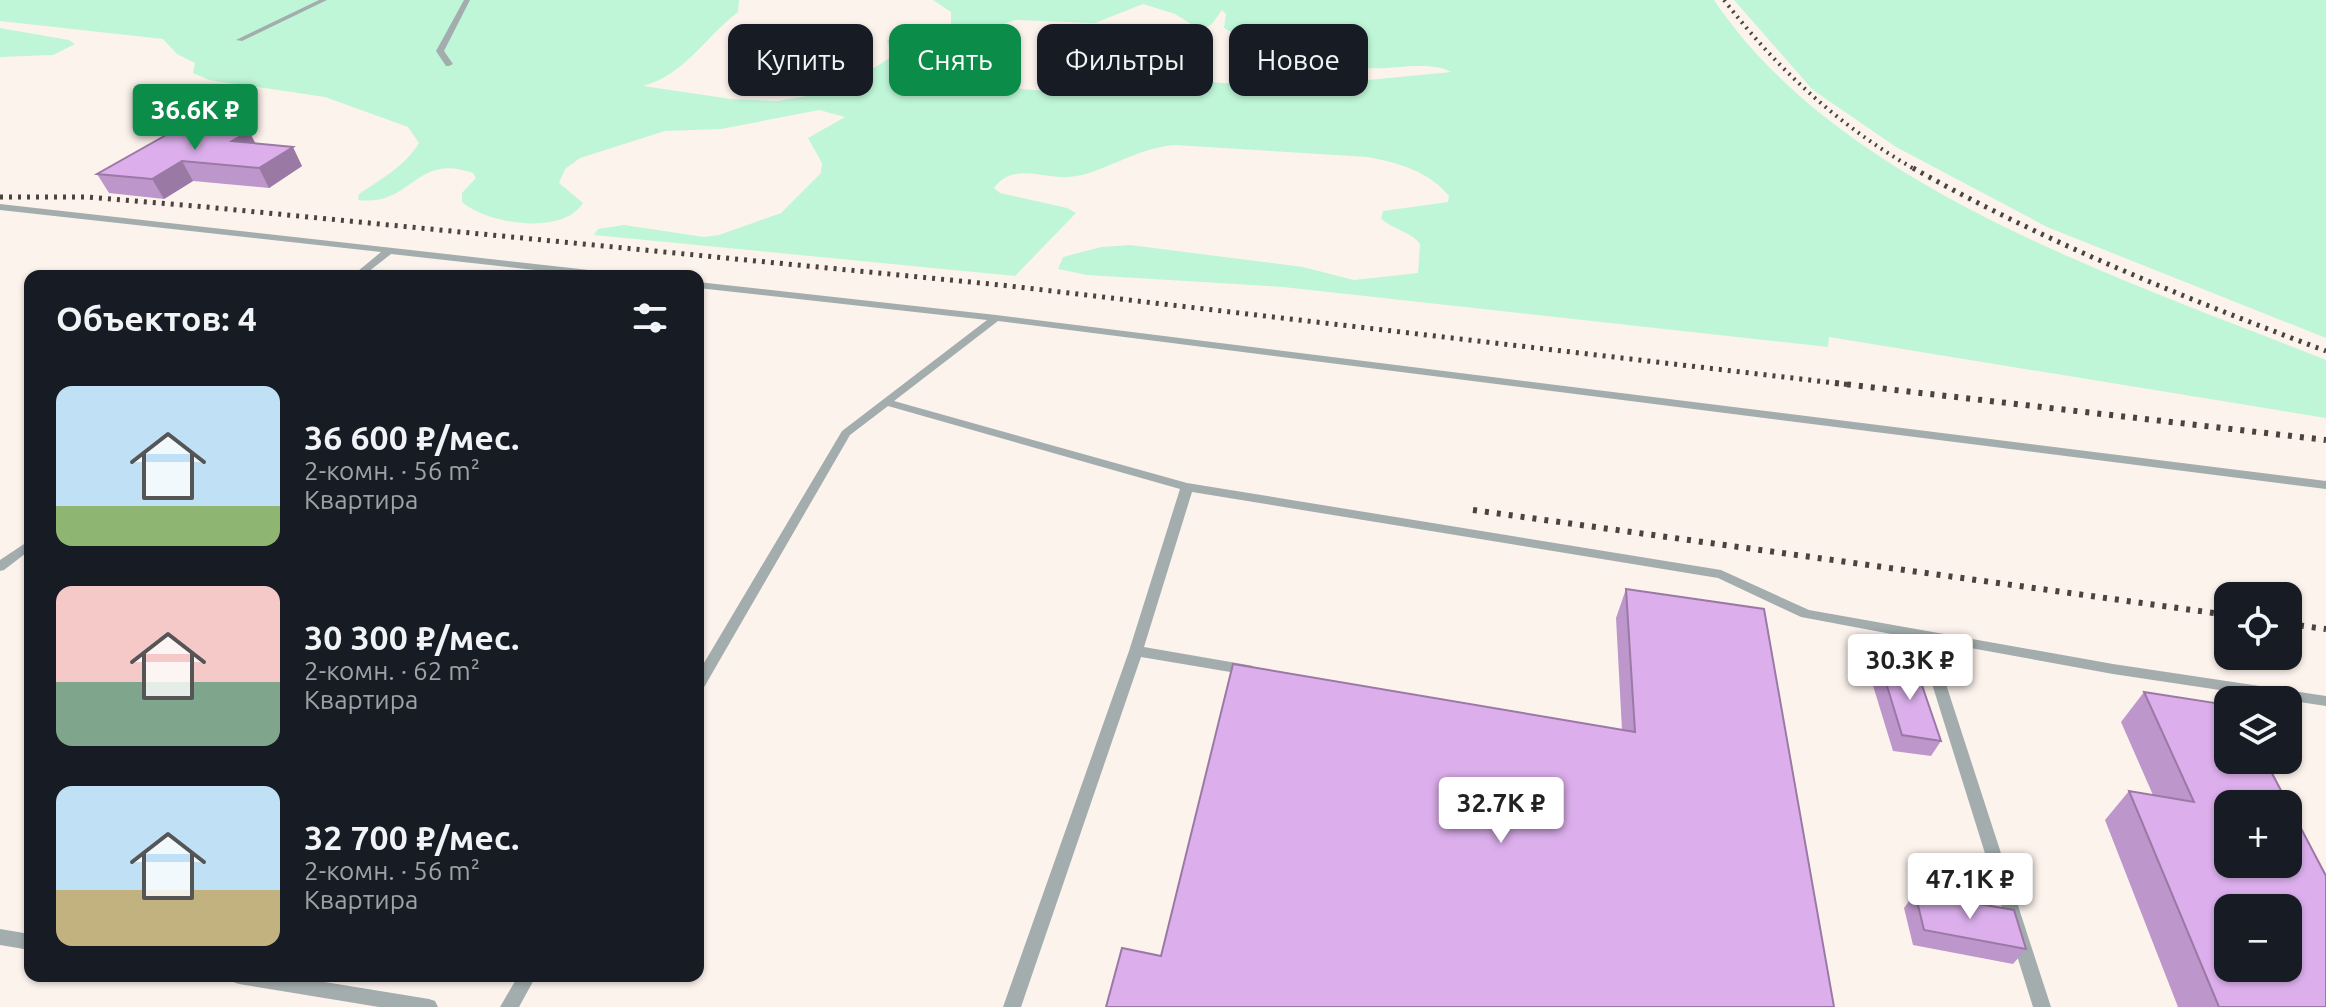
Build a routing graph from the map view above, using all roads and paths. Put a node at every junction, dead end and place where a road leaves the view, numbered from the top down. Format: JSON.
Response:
{"nodes":[{"id":1,"x":324,"y":0,"type":"edge"},
{"id":2,"x":467,"y":0,"type":"edge"},
{"id":3,"x":240,"y":40,"type":"dead end"},
{"id":4,"x":449,"y":64,"type":"dead end"},
{"id":5,"x":0,"y":207,"type":"edge"},
{"id":6,"x":389,"y":251,"type":"junction"},
{"id":7,"x":365,"y":270,"type":"edge"},
{"id":8,"x":562,"y":270,"type":"edge"},
{"id":9,"x":704,"y":286,"type":"edge"},
{"id":10,"x":996,"y":318,"type":"junction"},
{"id":11,"x":888,"y":403,"type":"junction"},
{"id":12,"x":2326,"y":485,"type":"edge"},
{"id":13,"x":1187,"y":487,"type":"junction"},
{"id":14,"x":24,"y":549,"type":"edge"},
{"id":15,"x":0,"y":567,"type":"edge"},
{"id":16,"x":1923,"y":635,"type":"junction"},
{"id":17,"x":1136,"y":651,"type":"junction"},
{"id":18,"x":1258,"y":672,"type":"edge"},
{"id":19,"x":704,"y":675,"type":"edge"},
{"id":20,"x":2326,"y":701,"type":"edge"},
{"id":21,"x":0,"y":937,"type":"edge"},
{"id":22,"x":24,"y":941,"type":"edge"},
{"id":23,"x":276,"y":982,"type":"edge"},
{"id":24,"x":524,"y":982,"type":"edge"},
{"id":25,"x":429,"y":1007,"type":"edge"},
{"id":26,"x":509,"y":1007,"type":"edge"},
{"id":27,"x":1012,"y":1007,"type":"edge"},
{"id":28,"x":2042,"y":1007,"type":"edge"}],
"edges":[{"from":1,"to":3,"type":"lane"},
{"from":2,"to":4,"type":"lane"},
{"from":5,"to":6,"type":"lane"},
{"from":6,"to":7,"type":"lane"},
{"from":6,"to":8,"type":"lane"},
{"from":9,"to":10,"type":"lane"},
{"from":10,"to":11,"type":"lane"},
{"from":10,"to":12,"type":"lane"},
{"from":11,"to":13,"type":"lane"},
{"from":11,"to":19,"type":"lane"},
{"from":13,"to":16,"type":"lane"},
{"from":13,"to":17,"type":"lane"},
{"from":14,"to":15,"type":"lane"},
{"from":16,"to":20,"type":"lane"},
{"from":16,"to":28,"type":"lane"},
{"from":17,"to":18,"type":"lane"},
{"from":17,"to":27,"type":"lane"},
{"from":21,"to":22,"type":"lane"},
{"from":23,"to":25,"type":"lane"},
{"from":24,"to":26,"type":"lane"}]}
